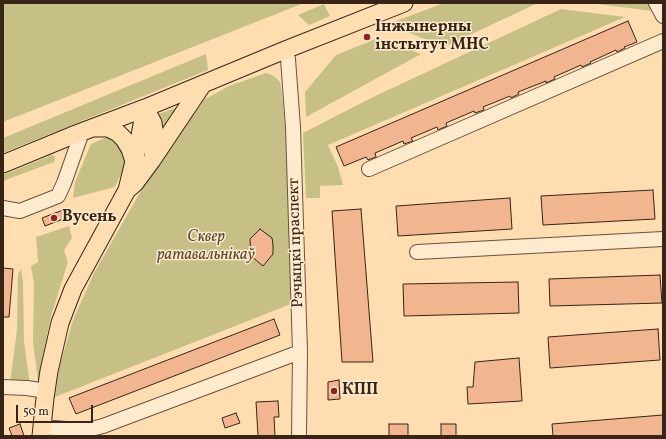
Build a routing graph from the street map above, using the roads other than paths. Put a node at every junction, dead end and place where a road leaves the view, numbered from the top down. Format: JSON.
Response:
{"nodes":[{"id":1,"x":404,"y":3,"type":"edge"},
{"id":2,"x":656,"y":3,"type":"edge"},
{"id":3,"x":663,"y":16,"type":"edge"},
{"id":4,"x":663,"y":41,"type":"edge"},
{"id":5,"x":286,"y":50,"type":"junction"},
{"id":6,"x":203,"y":84,"type":"junction"},
{"id":7,"x":145,"y":108,"type":"junction"},
{"id":8,"x":86,"y":130,"type":"junction"},
{"id":9,"x":134,"y":160,"type":"junction"},
{"id":10,"x":152,"y":160,"type":"junction"},
{"id":11,"x":3,"y":164,"type":"edge"},
{"id":12,"x":369,"y":169,"type":"dead end"},
{"id":13,"x":127,"y":190,"type":"junction"},
{"id":14,"x":3,"y":208,"type":"edge"},
{"id":15,"x":663,"y":239,"type":"edge"},
{"id":16,"x":417,"y":252,"type":"dead end"},
{"id":17,"x":300,"y":352,"type":"junction"},
{"id":18,"x":3,"y":387,"type":"edge"},
{"id":19,"x":46,"y":391,"type":"junction"},
{"id":20,"x":41,"y":432,"type":"edge"},
{"id":21,"x":91,"y":433,"type":"edge"},
{"id":22,"x":298,"y":436,"type":"edge"}],
"edges":[{"from":1,"to":5,"type":"main road"},
{"from":2,"to":3,"type":"street"},
{"from":4,"to":12,"type":"street"},
{"from":5,"to":6,"type":"main road"},
{"from":5,"to":17,"type":"street","name":"Рэчыцкі праспект"},
{"from":6,"to":7,"type":"main road"},
{"from":6,"to":10,"type":"main road"},
{"from":7,"to":8,"type":"main road"},
{"from":7,"to":9,"type":"main road"},
{"from":7,"to":10,"type":"main road"},
{"from":8,"to":9,"type":"main road"},
{"from":8,"to":11,"type":"main road"},
{"from":8,"to":14,"type":"street"},
{"from":9,"to":13,"type":"main road"},
{"from":10,"to":13,"type":"main road"},
{"from":13,"to":19,"type":"main road"},
{"from":15,"to":16,"type":"street"},
{"from":17,"to":21,"type":"street"},
{"from":17,"to":22,"type":"street","name":"Рэчыцкі праспект"},
{"from":18,"to":19,"type":"street"},
{"from":19,"to":20,"type":"main road"},
{"from":20,"to":21,"type":"street"}]}
